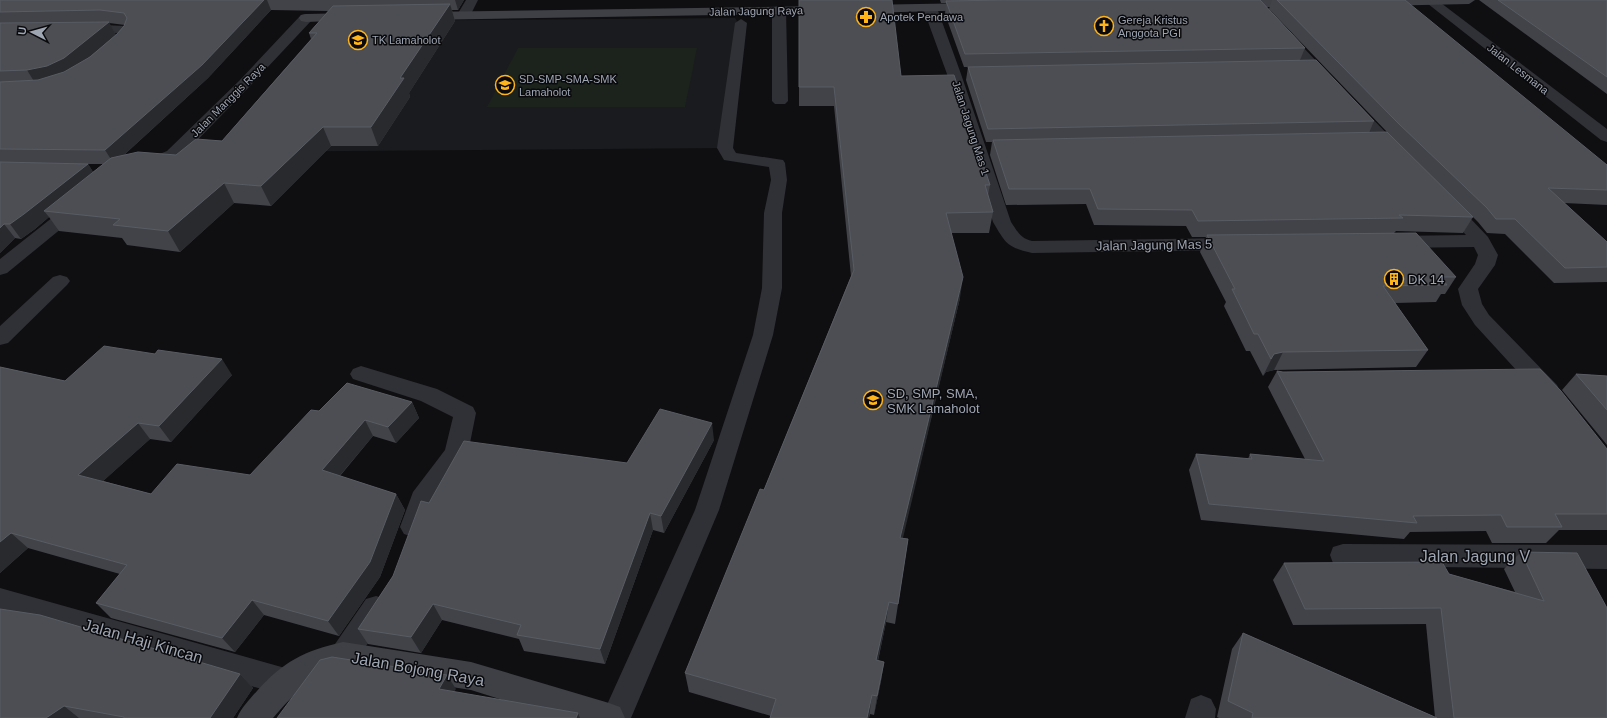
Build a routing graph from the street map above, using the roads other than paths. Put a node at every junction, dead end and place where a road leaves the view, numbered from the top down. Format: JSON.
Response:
{"nodes":[{"id":1,"x":472,"y":0,"type":"edge"},
{"id":2,"x":1429,"y":0,"type":"edge"},
{"id":3,"x":1469,"y":0,"type":"edge"},
{"id":4,"x":1253,"y":1,"type":"edge"},
{"id":5,"x":1315,"y":2,"type":"edge"},
{"id":6,"x":1361,"y":2,"type":"edge"},
{"id":7,"x":1222,"y":3,"type":"edge"},
{"id":8,"x":878,"y":4,"type":"edge"},
{"id":9,"x":316,"y":6,"type":"dead end"},
{"id":10,"x":992,"y":7,"type":"edge"},
{"id":11,"x":930,"y":8,"type":"junction"},
{"id":12,"x":779,"y":10,"type":"junction"},
{"id":13,"x":410,"y":16,"type":"edge"},
{"id":14,"x":464,"y":16,"type":"junction"},
{"id":15,"x":363,"y":17,"type":"edge"},
{"id":16,"x":306,"y":18,"type":"junction"},
{"id":17,"x":741,"y":22,"type":"dead end"},
{"id":18,"x":69,"y":28,"type":"edge"},
{"id":19,"x":100,"y":57,"type":"edge"},
{"id":20,"x":780,"y":101,"type":"dead end"},
{"id":21,"x":1607,"y":137,"type":"edge"},
{"id":22,"x":1360,"y":142,"type":"edge"},
{"id":23,"x":1384,"y":142,"type":"junction"},
{"id":24,"x":1406,"y":163,"type":"edge"},
{"id":25,"x":128,"y":170,"type":"edge"},
{"id":26,"x":1432,"y":190,"type":"edge"},
{"id":27,"x":91,"y":194,"type":"edge"},
{"id":28,"x":1481,"y":241,"type":"junction"},
{"id":29,"x":1380,"y":242,"type":"edge"},
{"id":30,"x":1255,"y":243,"type":"edge"},
{"id":31,"x":1019,"y":244,"type":"joint"},
{"id":32,"x":0,"y":269,"type":"edge"},
{"id":33,"x":60,"y":281,"type":"dead end"},
{"id":34,"x":0,"y":338,"type":"edge"},
{"id":35,"x":361,"y":374,"type":"dead end"},
{"id":36,"x":1535,"y":375,"type":"junction"},
{"id":37,"x":1503,"y":376,"type":"edge"},
{"id":38,"x":1561,"y":406,"type":"edge"},
{"id":39,"x":405,"y":549,"type":"edge"},
{"id":40,"x":1343,"y":555,"type":"dead end"},
{"id":41,"x":1607,"y":557,"type":"edge"},
{"id":42,"x":388,"y":590,"type":"edge"},
{"id":43,"x":0,"y":600,"type":"edge"},
{"id":44,"x":343,"y":656,"type":"junction"},
{"id":45,"x":285,"y":682,"type":"junction"},
{"id":46,"x":253,"y":718,"type":"edge"},
{"id":47,"x":609,"y":718,"type":"edge"},
{"id":48,"x":616,"y":718,"type":"edge"}],
"edges":[{"from":1,"to":14,"type":"street"},
{"from":2,"to":3,"type":"street"},
{"from":2,"to":6,"type":"street"},
{"from":2,"to":21,"type":"street","name":"Jalan Lesmana"},
{"from":4,"to":5,"type":"street"},
{"from":4,"to":7,"type":"street"},
{"from":4,"to":23,"type":"street"},
{"from":8,"to":11,"type":"street","name":"Jalan Jagung Raya"},
{"from":8,"to":12,"type":"street","name":"Jalan Jagung Raya"},
{"from":9,"to":16,"type":"street","name":"Jalan Manggis Raya"},
{"from":10,"to":11,"type":"street","name":"Jalan Jagung Raya"},
{"from":11,"to":31,"type":"street","name":"Jalan Jagung Mas 1"},
{"from":12,"to":14,"type":"street","name":"Jalan Jagung Raya"},
{"from":12,"to":20,"type":"street"},
{"from":13,"to":14,"type":"street","name":"Jalan Jagung Raya"},
{"from":15,"to":16,"type":"street"},
{"from":16,"to":25,"type":"street","name":"Jalan Manggis Raya"},
{"from":17,"to":48,"type":"lane"},
{"from":18,"to":19,"type":"street"},
{"from":22,"to":23,"type":"street"},
{"from":23,"to":24,"type":"street"},
{"from":26,"to":28,"type":"street"},
{"from":27,"to":32,"type":"street"},
{"from":28,"to":29,"type":"street"},
{"from":28,"to":36,"type":"street"},
{"from":30,"to":31,"type":"street","name":"Jalan Jagung Mas 5"},
{"from":33,"to":34,"type":"street"},
{"from":35,"to":39,"type":"lane"},
{"from":36,"to":37,"type":"street"},
{"from":36,"to":38,"type":"street"},
{"from":40,"to":41,"type":"street","name":"Jalan Jagung V"},
{"from":42,"to":44,"type":"lane"},
{"from":43,"to":45,"type":"street","name":"Jalan Haji Kincan"},
{"from":44,"to":45,"type":"street"},
{"from":44,"to":47,"type":"street","name":"Jalan Bojong Raya"},
{"from":45,"to":46,"type":"street"}]}
